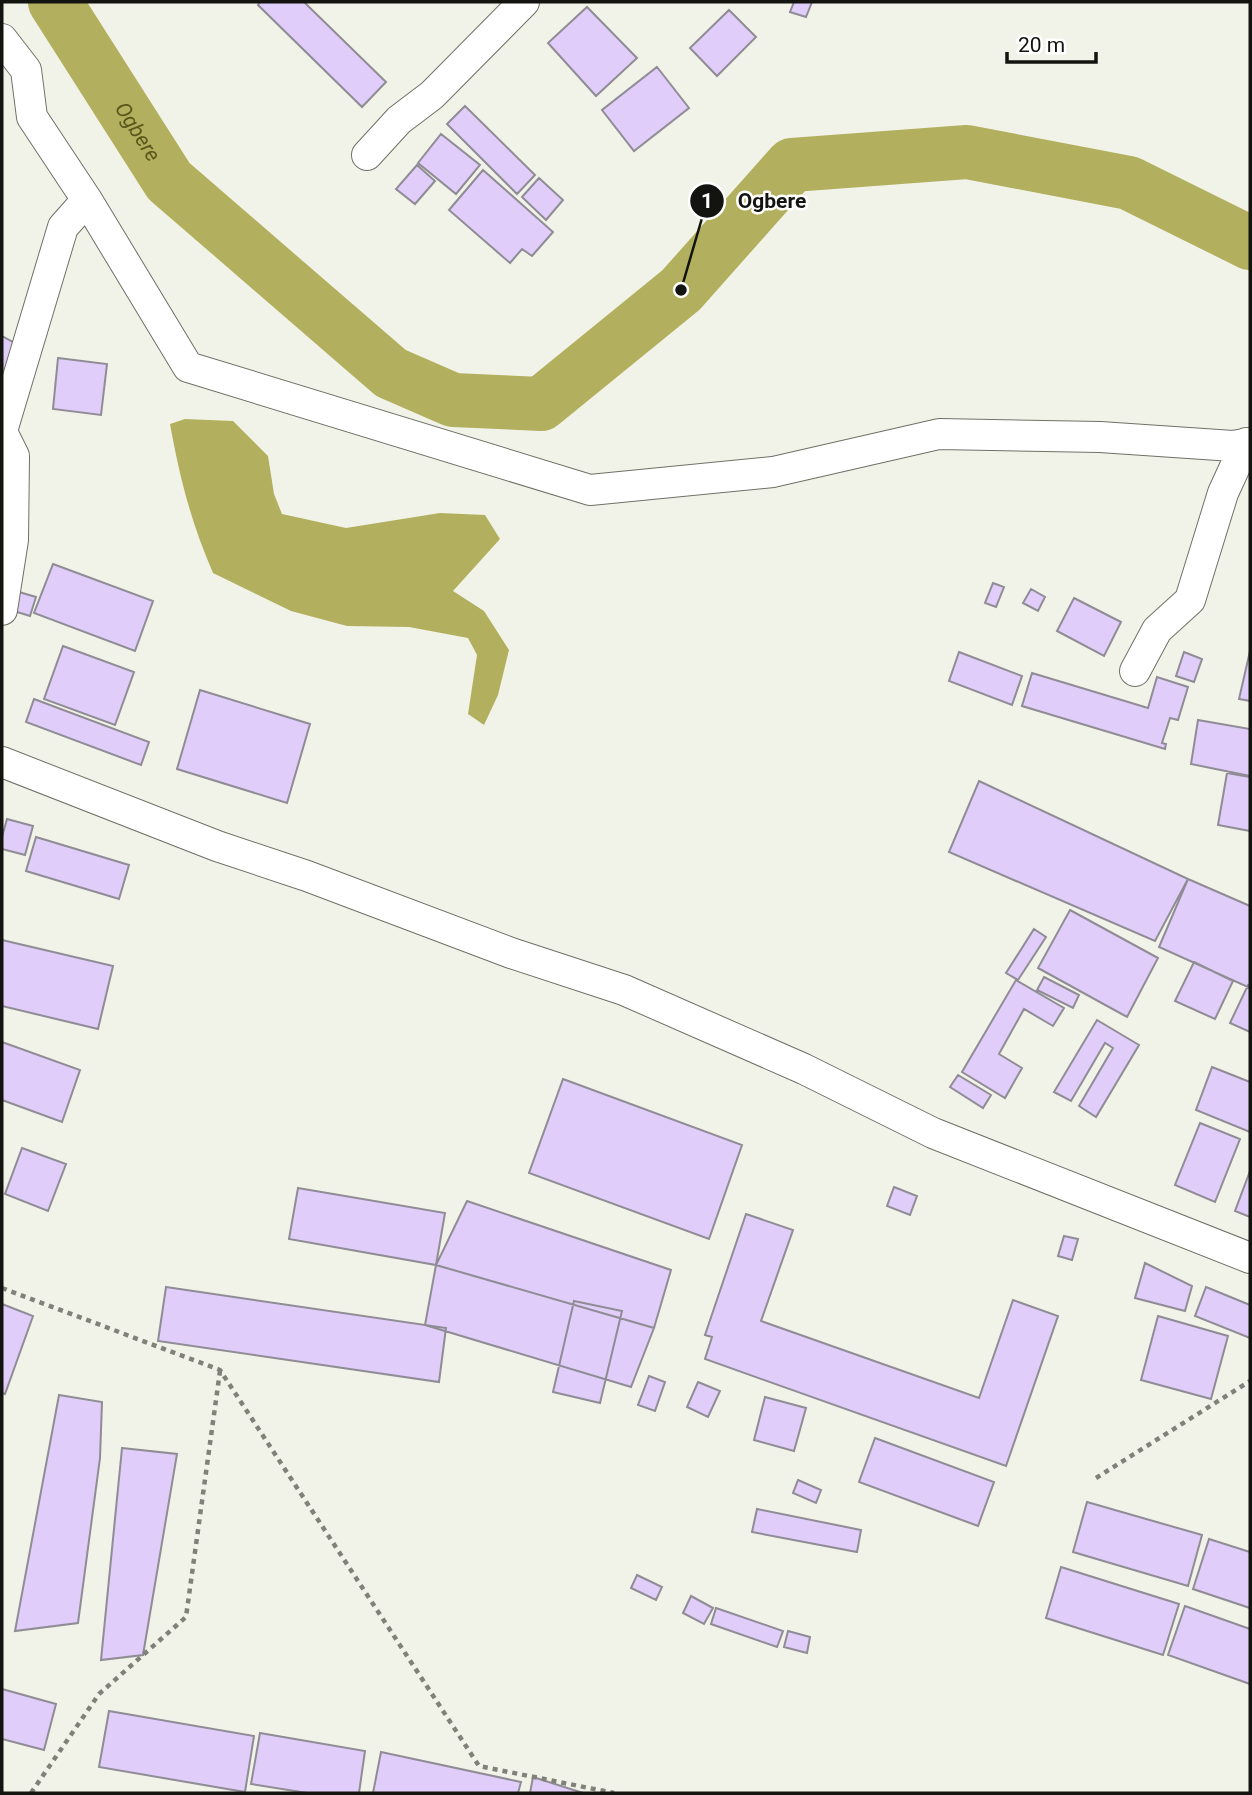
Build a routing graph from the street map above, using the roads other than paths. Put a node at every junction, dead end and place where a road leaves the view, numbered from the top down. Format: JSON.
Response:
{"nodes":[{"id":1,"x":524,"y":2,"type":"edge"},
{"id":2,"x":2,"y":39,"type":"edge"},
{"id":3,"x":367,"y":155,"type":"dead end"},
{"id":4,"x":87,"y":200,"type":"junction"},
{"id":5,"x":2,"y":432,"type":"edge"},
{"id":6,"x":1248,"y":443,"type":"edge"},
{"id":7,"x":2,"y":610,"type":"edge"},
{"id":8,"x":1135,"y":671,"type":"dead end"},
{"id":9,"x":2,"y":762,"type":"edge"},
{"id":10,"x":1250,"y":1258,"type":"edge"}],
"edges":[{"from":1,"to":3,"type":"street"},
{"from":2,"to":4,"type":"street"},
{"from":4,"to":5,"type":"street"},
{"from":4,"to":6,"type":"street"},
{"from":5,"to":7,"type":"street"},
{"from":6,"to":8,"type":"street"},
{"from":9,"to":10,"type":"street"}]}
